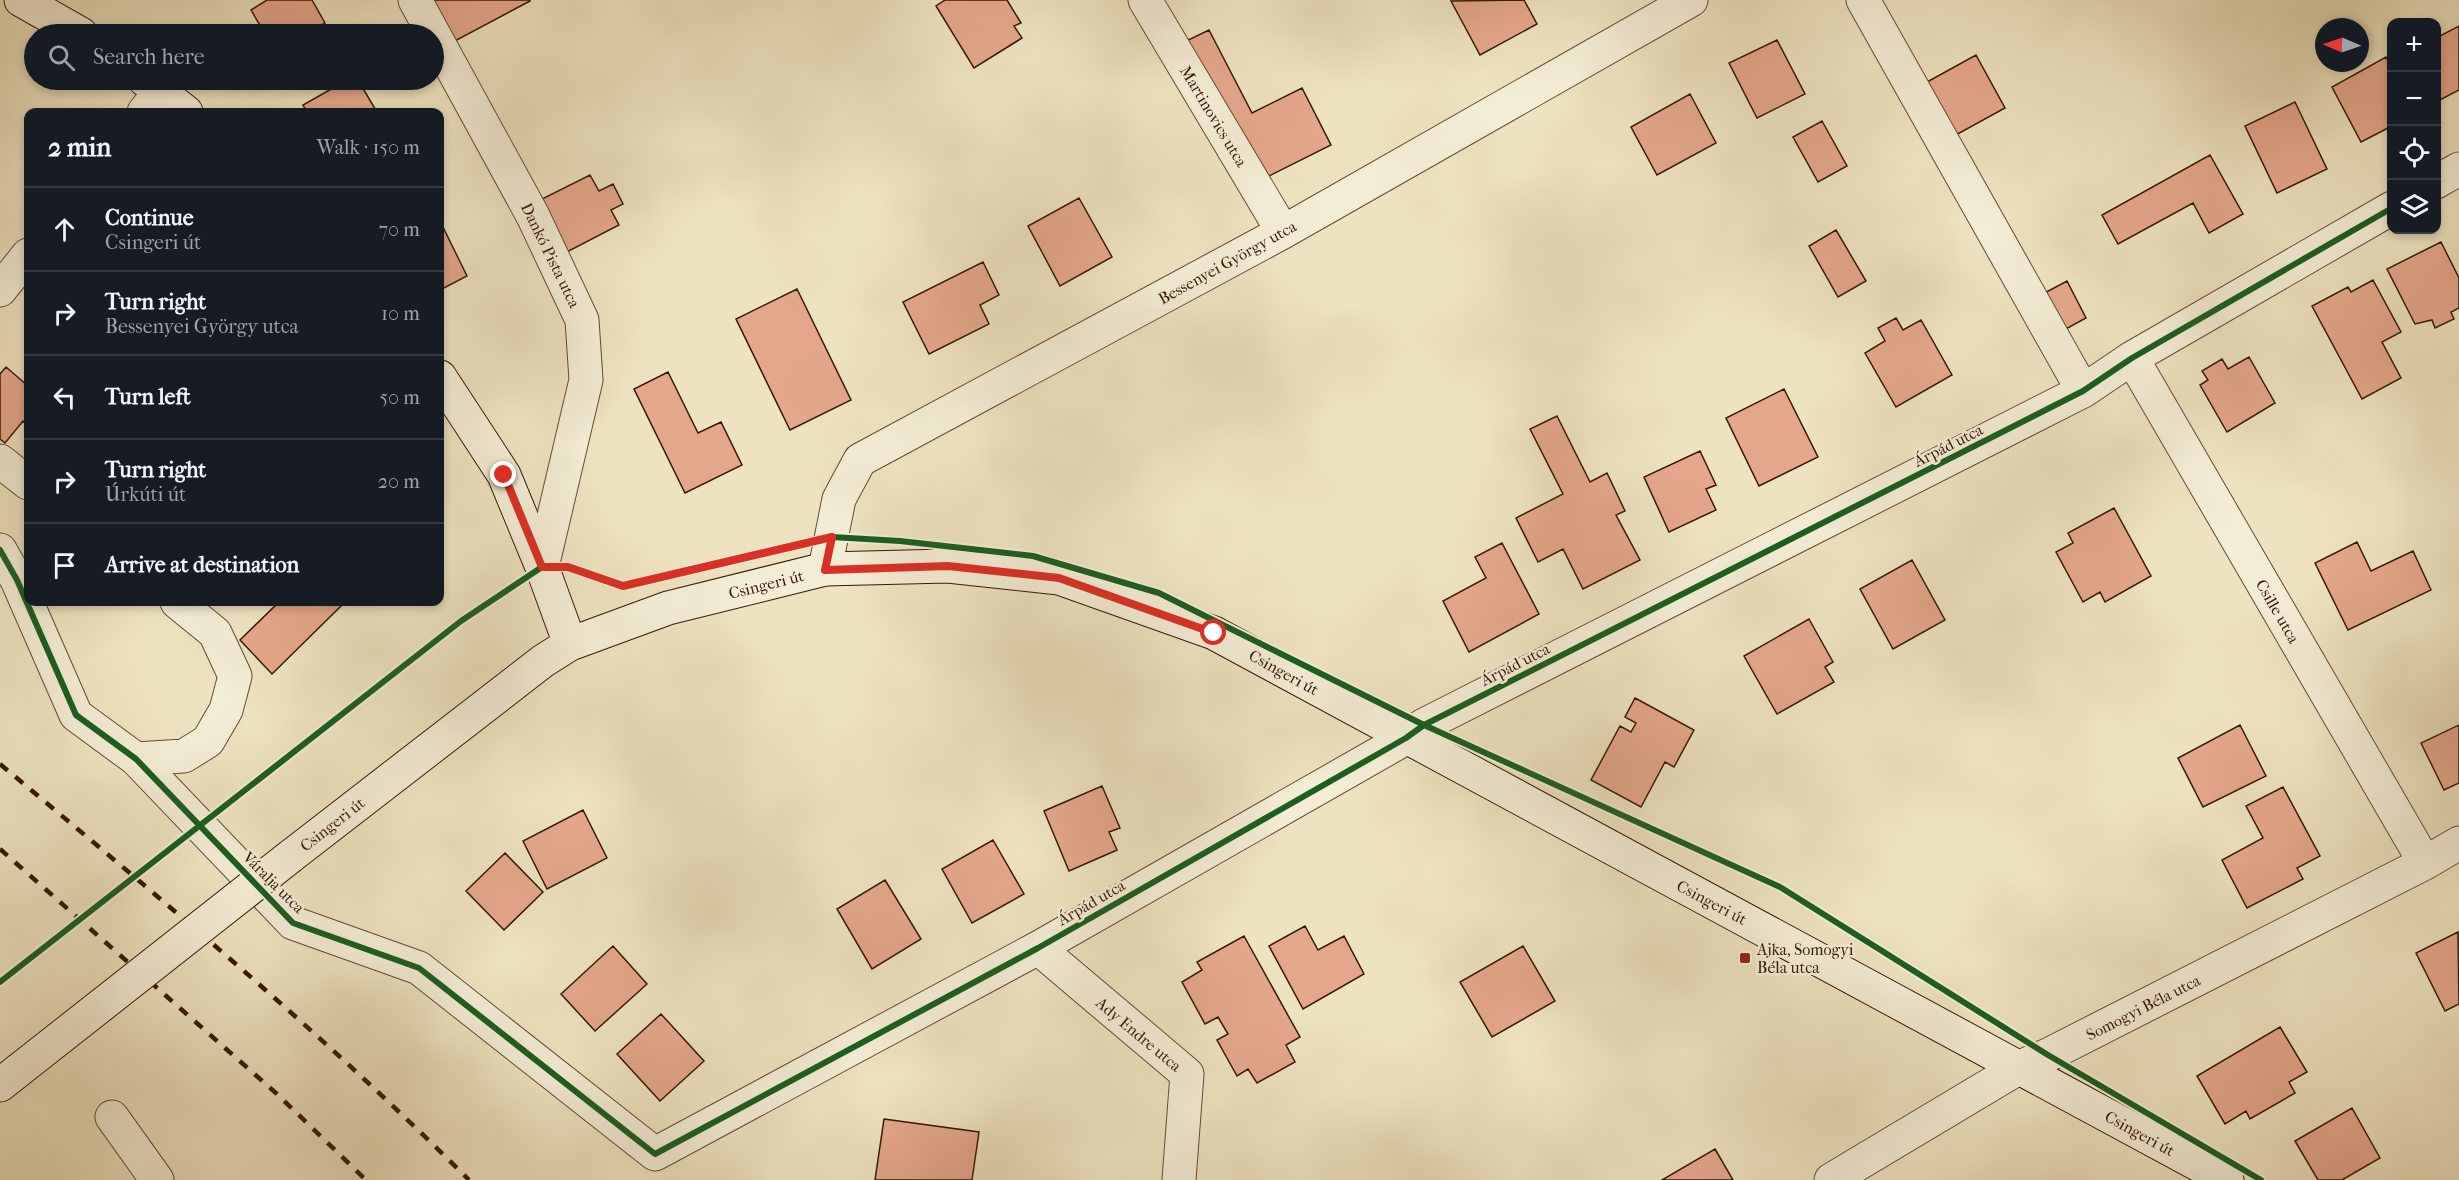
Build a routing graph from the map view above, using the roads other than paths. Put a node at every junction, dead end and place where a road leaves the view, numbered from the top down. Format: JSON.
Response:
{"nodes":[{"id":1,"x":21,"y":0,"type":"edge"},
{"id":2,"x":415,"y":0,"type":"edge"},
{"id":3,"x":1145,"y":0,"type":"edge"},
{"id":4,"x":1691,"y":0,"type":"edge"},
{"id":5,"x":1863,"y":0,"type":"edge"},
{"id":6,"x":63,"y":24,"type":"edge"},
{"id":7,"x":428,"y":24,"type":"edge"},
{"id":8,"x":444,"y":53,"type":"edge"},
{"id":9,"x":150,"y":94,"type":"edge"},
{"id":10,"x":178,"y":108,"type":"edge"},
{"id":11,"x":2459,"y":169,"type":"edge"},
{"id":12,"x":2440,"y":180,"type":"edge"},
{"id":13,"x":2387,"y":210,"type":"edge"},
{"id":14,"x":1283,"y":232,"type":"junction"},
{"id":15,"x":24,"y":260,"type":"edge"},
{"id":16,"x":0,"y":290,"type":"edge"},
{"id":17,"x":2132,"y":358,"type":"junction"},
{"id":18,"x":444,"y":383,"type":"edge"},
{"id":19,"x":2083,"y":392,"type":"junction"},
{"id":20,"x":0,"y":461,"type":"edge"},
{"id":21,"x":24,"y":480,"type":"edge"},
{"id":22,"x":0,"y":550,"type":"edge"},
{"id":23,"x":542,"y":567,"type":"junction"},
{"id":24,"x":825,"y":570,"type":"junction"},
{"id":25,"x":24,"y":596,"type":"edge"},
{"id":26,"x":28,"y":606,"type":"edge"},
{"id":27,"x":182,"y":606,"type":"edge"},
{"id":28,"x":570,"y":644,"type":"junction"},
{"id":29,"x":1406,"y":738,"type":"junction"},
{"id":30,"x":136,"y":759,"type":"junction"},
{"id":31,"x":2459,"y":843,"type":"edge"},
{"id":32,"x":2425,"y":863,"type":"junction"},
{"id":33,"x":1038,"y":948,"type":"junction"},
{"id":34,"x":2020,"y":1067,"type":"junction"},
{"id":35,"x":10,"y":1077,"type":"edge"},
{"id":36,"x":112,"y":1117,"type":"dead end"},
{"id":37,"x":655,"y":1154,"type":"joint"},
{"id":38,"x":157,"y":1180,"type":"edge"},
{"id":39,"x":1179,"y":1180,"type":"edge"},
{"id":40,"x":1831,"y":1180,"type":"edge"},
{"id":41,"x":2227,"y":1180,"type":"edge"}],
"edges":[{"from":1,"to":6,"type":"street"},
{"from":2,"to":7,"type":"street","name":"Dankó Pista utca"},
{"from":3,"to":14,"type":"street","name":"Martinovics utca"},
{"from":4,"to":14,"type":"street","name":"Bessenyei György utca"},
{"from":5,"to":19,"type":"street"},
{"from":8,"to":23,"type":"street","name":"Dankó Pista utca"},
{"from":9,"to":10,"type":"street"},
{"from":11,"to":12,"type":"street"},
{"from":13,"to":17,"type":"street","name":"Árpád utca"},
{"from":14,"to":24,"type":"street","name":"Bessenyei György utca"},
{"from":15,"to":16,"type":"street"},
{"from":17,"to":19,"type":"street","name":"Árpád utca"},
{"from":17,"to":32,"type":"street","name":"Csille utca"},
{"from":18,"to":23,"type":"street"},
{"from":19,"to":29,"type":"street","name":"Árpád utca"},
{"from":20,"to":21,"type":"street"},
{"from":22,"to":25,"type":"street","name":"Váralja utca"},
{"from":23,"to":28,"type":"street"},
{"from":24,"to":28,"type":"street","name":"Csingeri út"},
{"from":24,"to":29,"type":"street","name":"Csingeri út"},
{"from":26,"to":30,"type":"street","name":"Váralja utca"},
{"from":27,"to":30,"type":"street"},
{"from":28,"to":35,"type":"street","name":"Csingeri út","bridge":true},
{"from":29,"to":33,"type":"street","name":"Árpád utca"},
{"from":29,"to":34,"type":"street","name":"Csingeri út"},
{"from":30,"to":37,"type":"street","name":"Váralja utca"},
{"from":31,"to":32,"type":"street","name":"Somogyi Béla utca"},
{"from":32,"to":34,"type":"street","name":"Somogyi Béla utca"},
{"from":33,"to":37,"type":"street","name":"Árpád utca"},
{"from":33,"to":39,"type":"street","name":"Ady Endre utca"},
{"from":34,"to":40,"type":"street","name":"Somogyi Béla utca"},
{"from":34,"to":41,"type":"street","name":"Csingeri út"},
{"from":36,"to":38,"type":"street"}]}
